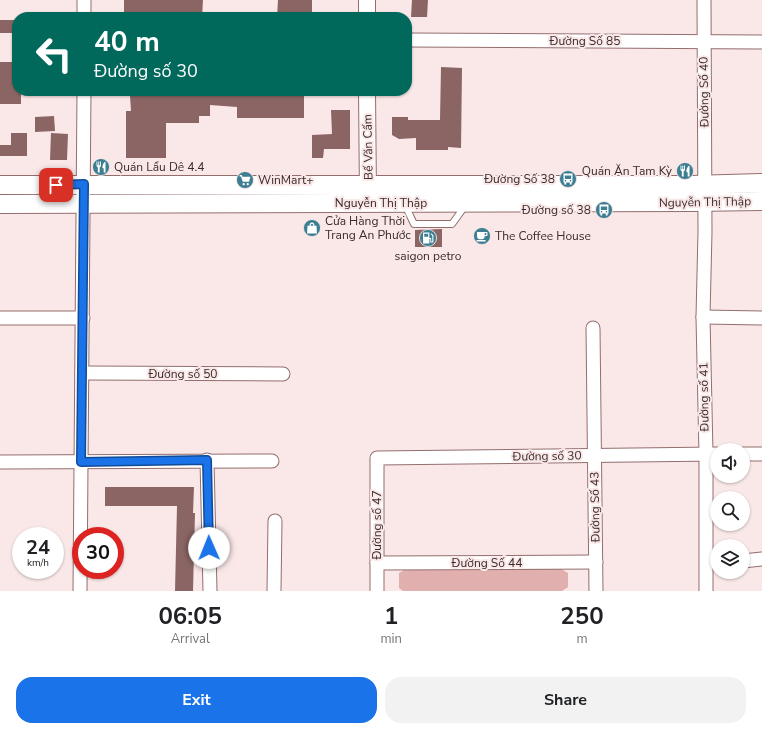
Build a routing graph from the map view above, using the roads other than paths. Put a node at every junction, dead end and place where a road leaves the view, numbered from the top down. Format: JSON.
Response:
{"nodes":[{"id":1,"x":84,"y":0,"type":"edge"},
{"id":2,"x":367,"y":0,"type":"edge"},
{"id":3,"x":704,"y":0,"type":"edge"},
{"id":4,"x":84,"y":12,"type":"edge"},
{"id":5,"x":367,"y":12,"type":"edge"},
{"id":6,"x":412,"y":40,"type":"edge"},
{"id":7,"x":704,"y":42,"type":"junction"},
{"id":8,"x":762,"y":42,"type":"edge"},
{"id":9,"x":84,"y":96,"type":"edge"},
{"id":10,"x":367,"y":96,"type":"edge"},
{"id":11,"x":762,"y":183,"type":"edge"},
{"id":12,"x":84,"y":184,"type":"junction"},
{"id":13,"x":368,"y":184,"type":"junction"},
{"id":14,"x":0,"y":185,"type":"edge"},
{"id":15,"x":705,"y":193,"type":"junction"},
{"id":16,"x":762,"y":201,"type":"edge"},
{"id":17,"x":0,"y":204,"type":"edge"},
{"id":18,"x":84,"y":204,"type":"junction"},
{"id":19,"x":368,"y":204,"type":"junction"},
{"id":20,"x":702,"y":317,"type":"junction"},
{"id":21,"x":0,"y":318,"type":"edge"},
{"id":22,"x":83,"y":318,"type":"junction"},
{"id":23,"x":762,"y":318,"type":"edge"},
{"id":24,"x":593,"y":328,"type":"dead end"},
{"id":25,"x":82,"y":373,"type":"junction"},
{"id":26,"x":283,"y":374,"type":"dead end"},
{"id":27,"x":710,"y":443,"type":"edge"},
{"id":28,"x":710,"y":454,"type":"edge"},
{"id":29,"x":750,"y":454,"type":"edge"},
{"id":30,"x":762,"y":454,"type":"edge"},
{"id":31,"x":595,"y":456,"type":"junction"},
{"id":32,"x":377,"y":458,"type":"joint"},
{"id":33,"x":207,"y":460,"type":"junction"},
{"id":34,"x":272,"y":461,"type":"dead end"},
{"id":35,"x":0,"y":462,"type":"edge"},
{"id":36,"x":81,"y":462,"type":"junction"},
{"id":37,"x":711,"y":483,"type":"edge"},
{"id":38,"x":275,"y":521,"type":"dead end"},
{"id":39,"x":712,"y":539,"type":"edge"},
{"id":40,"x":762,"y":559,"type":"edge"},
{"id":41,"x":750,"y":560,"type":"edge"},
{"id":42,"x":596,"y":562,"type":"junction"},
{"id":43,"x":377,"y":564,"type":"junction"},
{"id":44,"x":710,"y":572,"type":"edge"},
{"id":45,"x":80,"y":591,"type":"edge"},
{"id":46,"x":210,"y":591,"type":"edge"},
{"id":47,"x":274,"y":591,"type":"edge"},
{"id":48,"x":377,"y":591,"type":"edge"},
{"id":49,"x":596,"y":591,"type":"edge"},
{"id":50,"x":706,"y":591,"type":"edge"}],
"edges":[{"from":1,"to":4,"type":"street"},
{"from":2,"to":5,"type":"street"},
{"from":3,"to":7,"type":"street","name":"Đường Số 40"},
{"from":6,"to":7,"type":"street","name":"Đường Số 85"},
{"from":7,"to":8,"type":"street","name":"Đường Số 85"},
{"from":7,"to":15,"type":"street","name":"Đường Số 40"},
{"from":9,"to":12,"type":"street"},
{"from":10,"to":13,"type":"street","name":"Bế Văn Cấm"},
{"from":11,"to":15,"type":"main road","name":"Nguyễn Thị Thập"},
{"from":12,"to":13,"type":"main road","name":"Nguyễn Thị Thập"},
{"from":12,"to":14,"type":"main road","name":"Nguyễn Thị Thập"},
{"from":12,"to":18,"type":"street"},
{"from":13,"to":15,"type":"main road","name":"Nguyễn Thị Thập"},
{"from":13,"to":19,"type":"street","name":"Bế Văn Cấm"},
{"from":15,"to":16,"type":"main road","name":"Nguyễn Thị Thập"},
{"from":15,"to":19,"type":"main road","name":"Nguyễn Thị Thập"},
{"from":15,"to":20,"type":"street","name":"Đường số 41"},
{"from":17,"to":18,"type":"main road","name":"Nguyễn Thị Thập"},
{"from":18,"to":19,"type":"main road","name":"Nguyễn Thị Thập"},
{"from":18,"to":22,"type":"street"},
{"from":20,"to":23,"type":"street"},
{"from":20,"to":27,"type":"street","name":"Đường số 41"},
{"from":21,"to":22,"type":"street"},
{"from":22,"to":25,"type":"street"},
{"from":24,"to":31,"type":"street","name":"Đường Số 43"},
{"from":25,"to":26,"type":"street","name":"Đường số 50"},
{"from":25,"to":36,"type":"street"},
{"from":28,"to":31,"type":"street","name":"Đường số 30"},
{"from":29,"to":30,"type":"street"},
{"from":31,"to":32,"type":"street","name":"Đường số 30"},
{"from":31,"to":42,"type":"street","name":"Đường Số 43"},
{"from":32,"to":43,"type":"street","name":"Đường số 47"},
{"from":33,"to":34,"type":"street"},
{"from":33,"to":36,"type":"street"},
{"from":33,"to":46,"type":"street"},
{"from":35,"to":36,"type":"street"},
{"from":36,"to":45,"type":"street"},
{"from":37,"to":39,"type":"street","name":"Đường số 41"},
{"from":38,"to":47,"type":"street"},
{"from":40,"to":41,"type":"street"},
{"from":42,"to":43,"type":"street","name":"Đường Số 44"},
{"from":42,"to":49,"type":"street","name":"Đường Số 43"},
{"from":43,"to":48,"type":"street","name":"Đường số 47"},
{"from":44,"to":50,"type":"street","name":"Đường số 41"}]}
